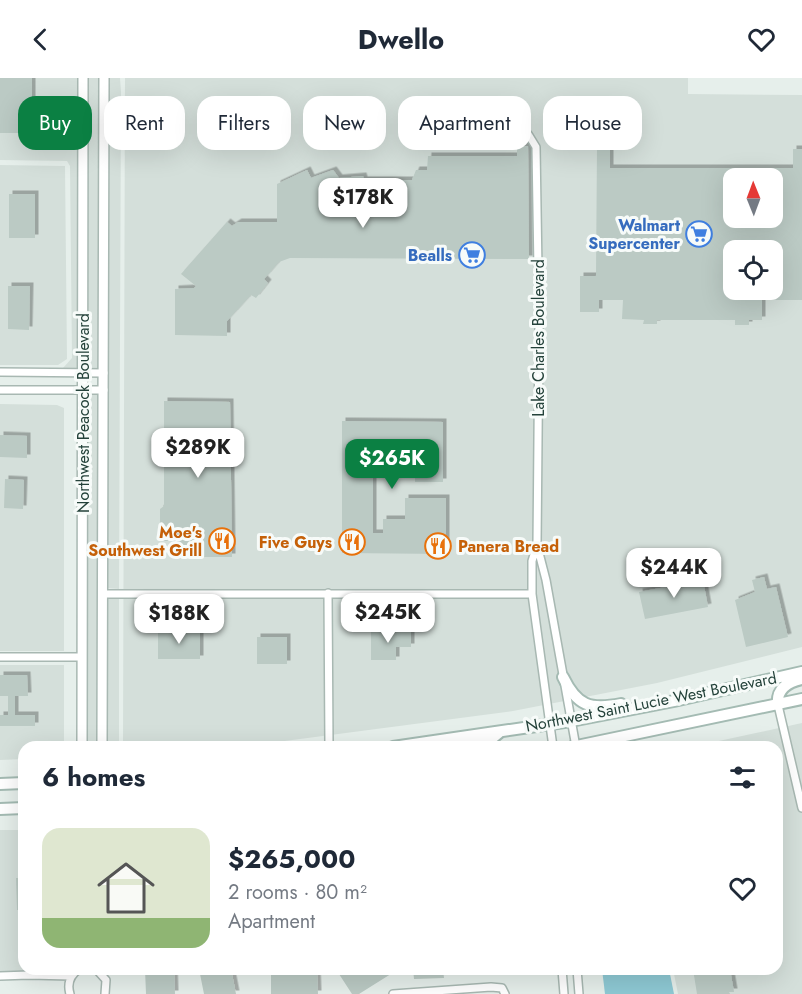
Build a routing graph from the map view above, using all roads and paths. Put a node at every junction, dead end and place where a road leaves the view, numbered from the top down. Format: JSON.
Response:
{"nodes":[{"id":1,"x":83,"y":78,"type":"edge"},
{"id":2,"x":104,"y":78,"type":"edge"},
{"id":3,"x":531,"y":139,"type":"edge"},
{"id":4,"x":0,"y":372,"type":"edge"},
{"id":5,"x":84,"y":373,"type":"junction"},
{"id":6,"x":104,"y":373,"type":"junction"},
{"id":7,"x":0,"y":390,"type":"edge"},
{"id":8,"x":84,"y":390,"type":"junction"},
{"id":9,"x":104,"y":390,"type":"junction"},
{"id":10,"x":537,"y":545,"type":"junction"},
{"id":11,"x":328,"y":593,"type":"junction"},
{"id":12,"x":102,"y":594,"type":"junction"},
{"id":13,"x":532,"y":594,"type":"junction"},
{"id":14,"x":0,"y":657,"type":"edge"},
{"id":15,"x":82,"y":657,"type":"junction"},
{"id":16,"x":802,"y":672,"type":"edge"},
{"id":17,"x":563,"y":677,"type":"junction"},
{"id":18,"x":802,"y":679,"type":"edge"},
{"id":19,"x":690,"y":697,"type":"junction"},
{"id":20,"x":802,"y":699,"type":"edge"},
{"id":21,"x":778,"y":705,"type":"junction"},
{"id":22,"x":571,"y":721,"type":"junction"},
{"id":23,"x":550,"y":724,"type":"junction"},
{"id":24,"x":500,"y":731,"type":"junction"},
{"id":25,"x":82,"y":741,"type":"edge"},
{"id":26,"x":102,"y":741,"type":"edge"},
{"id":27,"x":329,"y":741,"type":"edge"},
{"id":28,"x":433,"y":741,"type":"edge"},
{"id":29,"x":489,"y":741,"type":"edge"},
{"id":30,"x":552,"y":741,"type":"edge"},
{"id":31,"x":573,"y":741,"type":"edge"},
{"id":32,"x":603,"y":741,"type":"edge"},
{"id":33,"x":18,"y":783,"type":"edge"},
{"id":34,"x":0,"y":784,"type":"edge"},
{"id":35,"x":18,"y":808,"type":"edge"},
{"id":36,"x":802,"y":808,"type":"edge"},
{"id":37,"x":0,"y":809,"type":"edge"},
{"id":38,"x":29,"y":975,"type":"edge"},
{"id":39,"x":73,"y":975,"type":"edge"},
{"id":40,"x":101,"y":975,"type":"edge"},
{"id":41,"x":106,"y":975,"type":"edge"},
{"id":42,"x":562,"y":975,"type":"edge"},
{"id":43,"x":577,"y":975,"type":"edge"},
{"id":44,"x":0,"y":976,"type":"edge"},
{"id":45,"x":106,"y":980,"type":"junction"},
{"id":46,"x":428,"y":993,"type":"edge"},
{"id":47,"x":70,"y":994,"type":"edge"},
{"id":48,"x":105,"y":994,"type":"edge"},
{"id":49,"x":393,"y":994,"type":"edge"},
{"id":50,"x":505,"y":994,"type":"edge"},
{"id":51,"x":564,"y":994,"type":"edge"},
{"id":52,"x":579,"y":994,"type":"edge"}],
"edges":[{"from":1,"to":5,"type":"street","name":"Northwest Peacock Boulevard"},
{"from":2,"to":6,"type":"street","name":"Northwest Peacock Boulevard"},
{"from":3,"to":10,"type":"street","name":"Lake Charles Boulevard"},
{"from":4,"to":5,"type":"street"},
{"from":5,"to":6,"type":"street"},
{"from":5,"to":8,"type":"street","name":"Northwest Peacock Boulevard"},
{"from":6,"to":9,"type":"street","name":"Northwest Peacock Boulevard"},
{"from":7,"to":8,"type":"street"},
{"from":8,"to":9,"type":"street"},
{"from":8,"to":15,"type":"street","name":"Northwest Peacock Boulevard"},
{"from":9,"to":12,"type":"street","name":"Northwest Peacock Boulevard"},
{"from":10,"to":13,"type":"street"},
{"from":10,"to":17,"type":"street"},
{"from":11,"to":12,"type":"street"},
{"from":11,"to":13,"type":"street"},
{"from":11,"to":27,"type":"street"},
{"from":12,"to":26,"type":"street","name":"Northwest Peacock Boulevard"},
{"from":13,"to":23,"type":"street"},
{"from":14,"to":15,"type":"street"},
{"from":15,"to":25,"type":"street","name":"Northwest Peacock Boulevard"},
{"from":16,"to":19,"type":"main road","name":"Northwest Saint Lucie West Boulevard"},
{"from":17,"to":19,"type":"main road"},
{"from":17,"to":22,"type":"street"},
{"from":18,"to":21,"type":"main road"},
{"from":19,"to":22,"type":"main road","name":"Northwest Saint Lucie West Boulevard"},
{"from":20,"to":21,"type":"main road"},
{"from":21,"to":32,"type":"main road"},
{"from":21,"to":36,"type":"street"},
{"from":22,"to":23,"type":"main road","name":"Northwest Saint Lucie West Boulevard"},
{"from":22,"to":31,"type":"street"},
{"from":23,"to":24,"type":"main road","name":"Northwest Saint Lucie West Boulevard"},
{"from":23,"to":30,"type":"street"},
{"from":24,"to":28,"type":"main road","name":"Northwest Saint Lucie West Boulevard"},
{"from":24,"to":29,"type":"main road"},
{"from":33,"to":34,"type":"main road"},
{"from":35,"to":37,"type":"main road"},
{"from":38,"to":44,"type":"street"},
{"from":39,"to":47,"type":"street"},
{"from":40,"to":45,"type":"street"},
{"from":41,"to":45,"type":"street"},
{"from":42,"to":51,"type":"street"},
{"from":43,"to":52,"type":"street"},
{"from":45,"to":48,"type":"street"},
{"from":46,"to":49,"type":"street"},
{"from":46,"to":50,"type":"street"}]}
